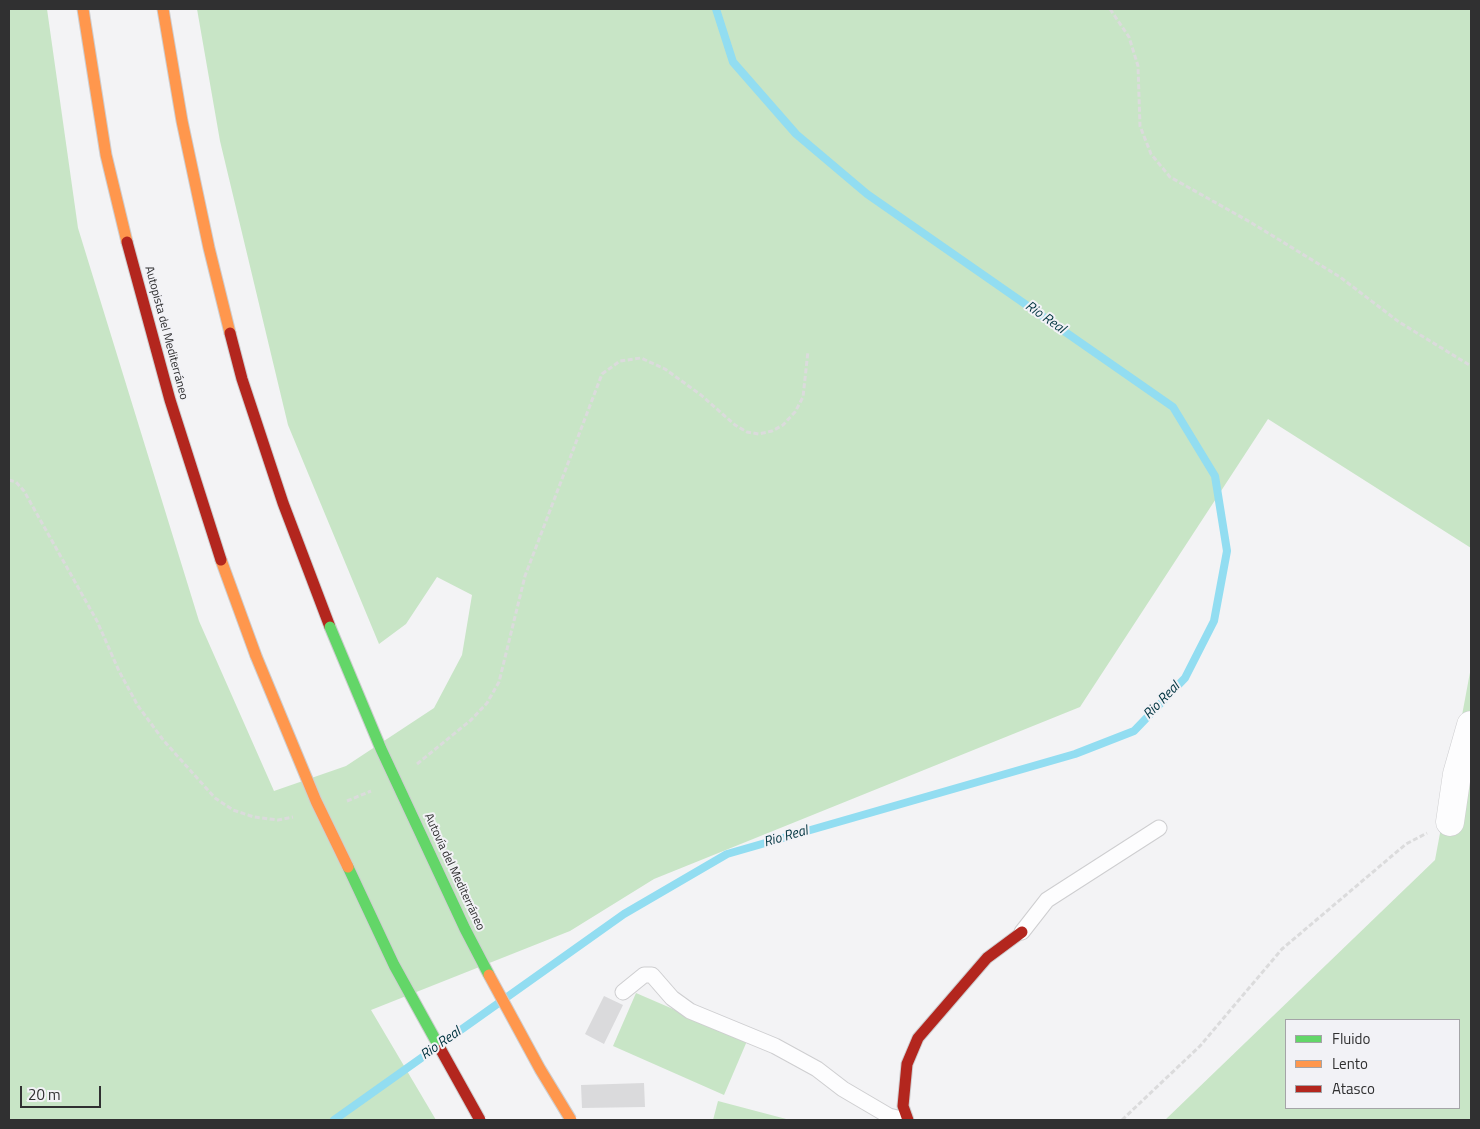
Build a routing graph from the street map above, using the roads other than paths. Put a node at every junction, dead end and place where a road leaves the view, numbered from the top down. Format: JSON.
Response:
{"nodes":[{"id":1,"x":84,"y":9,"type":"edge"},
{"id":2,"x":163,"y":9,"type":"edge"},
{"id":3,"x":1471,"y":726,"type":"edge"},
{"id":4,"x":1450,"y":822,"type":"road end"},
{"id":5,"x":1159,"y":828,"type":"dead end"},
{"id":6,"x":1022,"y":932,"type":"joint"},
{"id":7,"x":623,"y":992,"type":"dead end"},
{"id":8,"x":480,"y":1120,"type":"edge"},
{"id":9,"x":571,"y":1120,"type":"edge"},
{"id":10,"x":906,"y":1120,"type":"edge"}],
"edges":[{"from":1,"to":8,"type":"main road","name":"Autopista del Mediterráneo","bridge":true},
{"from":2,"to":9,"type":"main road","name":"Autovía del Mediterráneo","bridge":true},
{"from":3,"to":4,"type":"street"},
{"from":5,"to":6,"type":"lane"},
{"from":6,"to":10,"type":"main road"},
{"from":7,"to":10,"type":"lane"}]}
